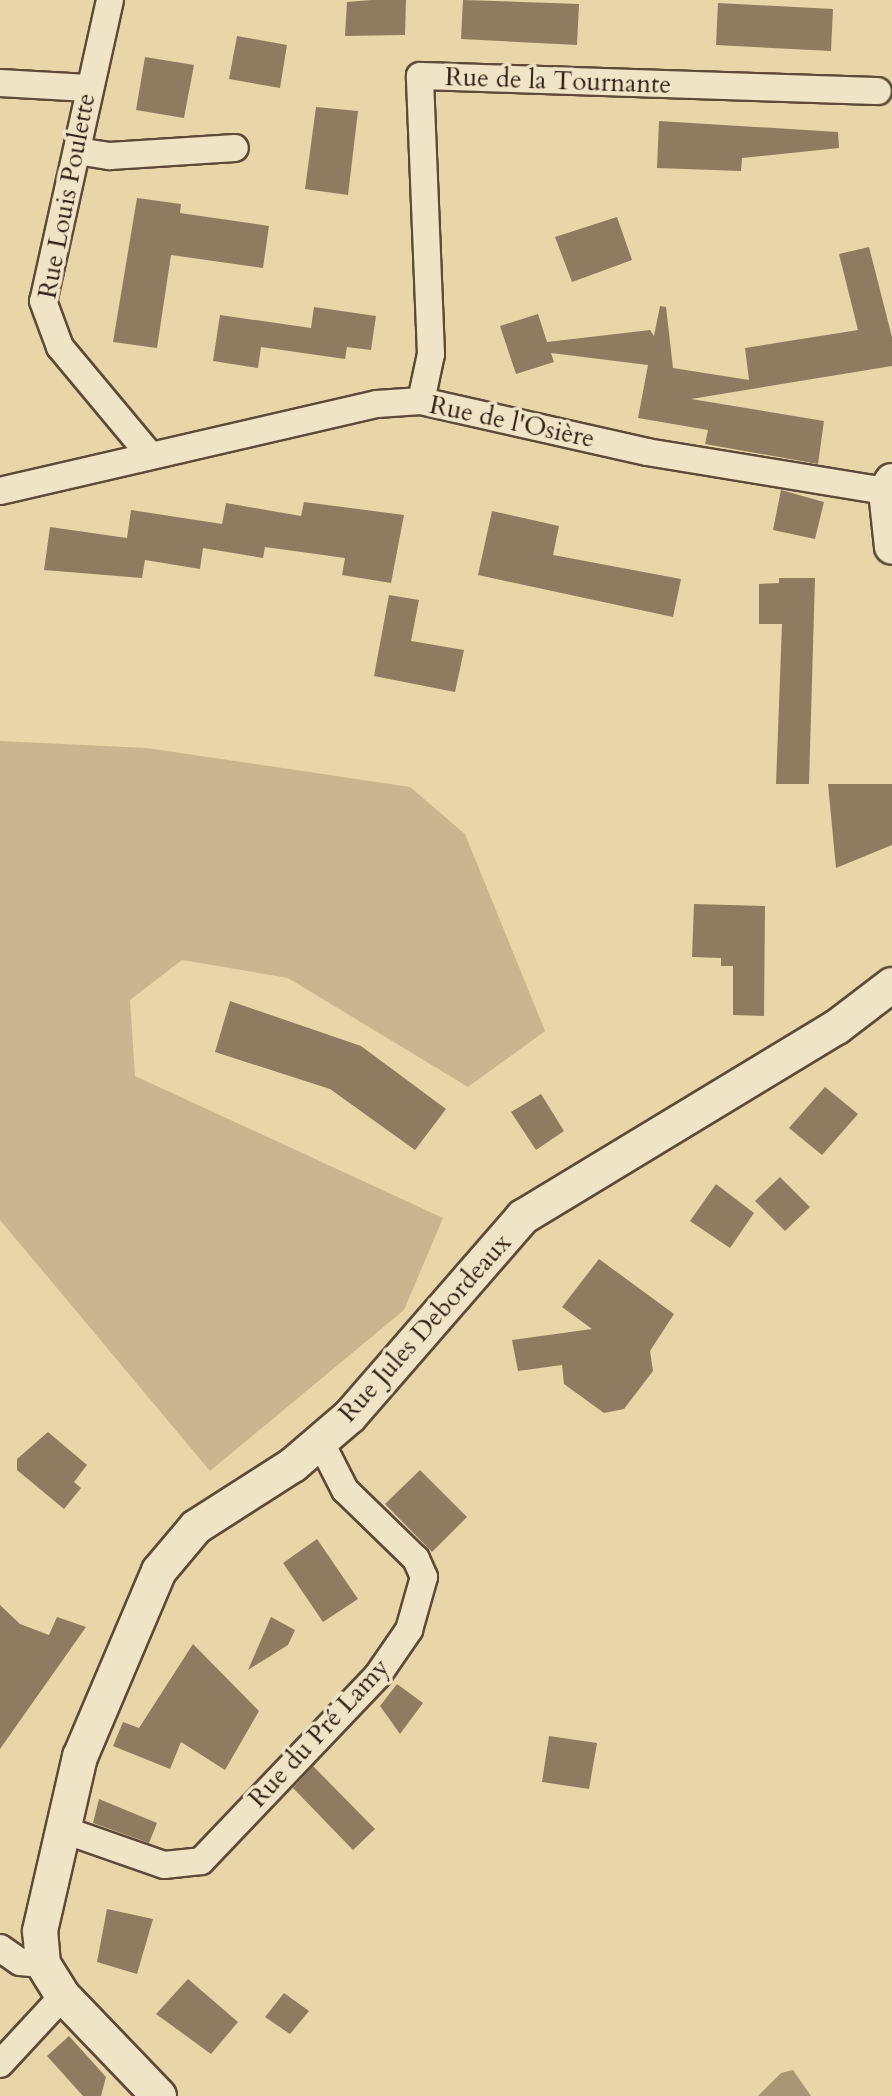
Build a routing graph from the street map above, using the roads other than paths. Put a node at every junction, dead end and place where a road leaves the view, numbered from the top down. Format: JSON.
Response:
{"nodes":[{"id":1,"x":110,"y":0,"type":"edge"},
{"id":2,"x":0,"y":83,"type":"edge"},
{"id":3,"x":88,"y":88,"type":"junction"},
{"id":4,"x":878,"y":91,"type":"dead end"},
{"id":5,"x":235,"y":148,"type":"dead end"},
{"id":6,"x":77,"y":151,"type":"junction"},
{"id":7,"x":421,"y":401,"type":"junction"},
{"id":8,"x":149,"y":454,"type":"junction"},
{"id":9,"x":889,"y":486,"type":"edge"},
{"id":10,"x":0,"y":491,"type":"edge"},
{"id":11,"x":892,"y":547,"type":"edge"},
{"id":12,"x":892,"y":985,"type":"edge"},
{"id":13,"x":320,"y":1441,"type":"junction"},
{"id":14,"x":64,"y":1830,"type":"junction"},
{"id":15,"x":0,"y":1948,"type":"edge"},
{"id":16,"x":43,"y":1964,"type":"junction"},
{"id":17,"x":63,"y":1996,"type":"junction"},
{"id":18,"x":0,"y":2064,"type":"edge"},
{"id":19,"x":159,"y":2096,"type":"edge"}],
"edges":[{"from":1,"to":3,"type":"street","name":"Rue Louis Poulette"},
{"from":2,"to":3,"type":"street"},
{"from":3,"to":6,"type":"street","name":"Rue Louis Poulette"},
{"from":4,"to":7,"type":"street","name":"Rue de la Tournante"},
{"from":5,"to":6,"type":"street"},
{"from":6,"to":8,"type":"street","name":"Rue Louis Poulette"},
{"from":7,"to":8,"type":"street","name":"Rue de l'Osière"},
{"from":7,"to":9,"type":"street","name":"Rue de l'Osière"},
{"from":8,"to":10,"type":"street","name":"Rue de l'Osière"},
{"from":9,"to":11,"type":"street"},
{"from":12,"to":13,"type":"street","name":"Rue Jules Debordeaux"},
{"from":13,"to":14,"type":"street","name":"Rue Jules Debordeaux"},
{"from":13,"to":14,"type":"street","name":"Rue du Pré Lamy"},
{"from":14,"to":16,"type":"street","name":"Rue Jules Debordeaux"},
{"from":15,"to":16,"type":"street"},
{"from":16,"to":17,"type":"street"},
{"from":17,"to":18,"type":"street"},
{"from":17,"to":19,"type":"street"}]}
